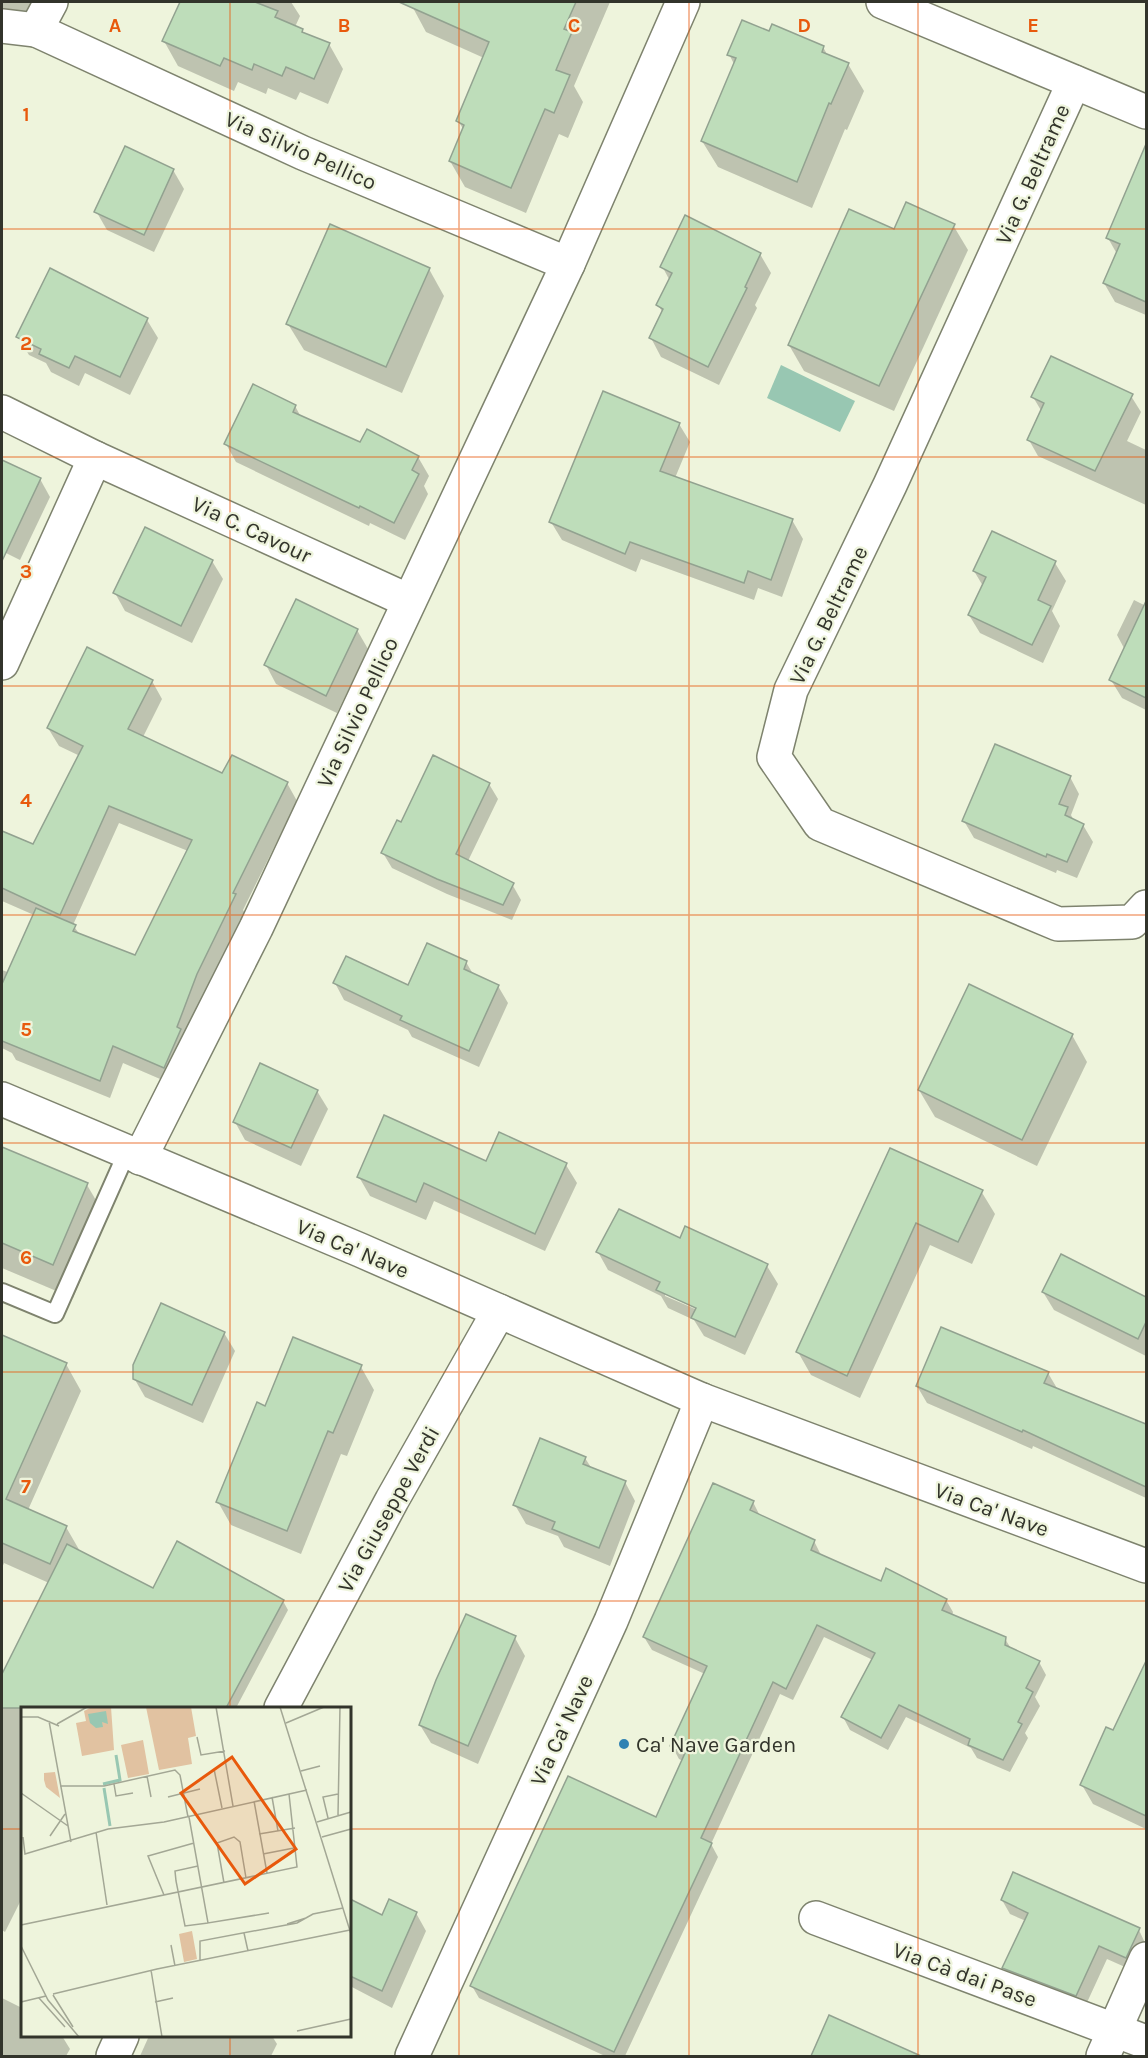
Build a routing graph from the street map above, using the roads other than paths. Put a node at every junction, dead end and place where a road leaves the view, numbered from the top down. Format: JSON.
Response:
{"nodes":[{"id":1,"x":51,"y":2,"type":"edge"},
{"id":2,"x":683,"y":2,"type":"edge"},
{"id":3,"x":883,"y":2,"type":"edge"},
{"id":4,"x":2,"y":26,"type":"edge"},
{"id":5,"x":36,"y":30,"type":"junction"},
{"id":6,"x":1074,"y":82,"type":"junction"},
{"id":7,"x":1146,"y":112,"type":"edge"},
{"id":8,"x":568,"y":264,"type":"junction"},
{"id":9,"x":2,"y":412,"type":"edge"},
{"id":10,"x":95,"y":458,"type":"junction"},
{"id":11,"x":408,"y":602,"type":"junction"},
{"id":12,"x":2,"y":663,"type":"edge"},
{"id":13,"x":1146,"y":907,"type":"edge"},
{"id":14,"x":2,"y":1099,"type":"edge"},
{"id":15,"x":134,"y":1155,"type":"junction"},
{"id":16,"x":2,"y":1292,"type":"edge"},
{"id":17,"x":499,"y":1311,"type":"junction"},
{"id":18,"x":702,"y":1400,"type":"junction"},
{"id":19,"x":1146,"y":1566,"type":"edge"},
{"id":20,"x":282,"y":1707,"type":"edge"},
{"id":21,"x":816,"y":1918,"type":"dead end"},
{"id":22,"x":1146,"y":1959,"type":"edge"},
{"id":23,"x":122,"y":2037,"type":"edge"},
{"id":24,"x":1146,"y":2042,"type":"edge"},
{"id":25,"x":1109,"y":2043,"type":"edge"},
{"id":26,"x":113,"y":2056,"type":"edge"},
{"id":27,"x":412,"y":2056,"type":"edge"}],
"edges":[{"from":1,"to":5,"type":"street"},
{"from":2,"to":8,"type":"street","name":"Via Silvio Pellico"},
{"from":3,"to":6,"type":"street"},
{"from":4,"to":5,"type":"street","name":"Via Silvio Pellico"},
{"from":5,"to":8,"type":"street","name":"Via Silvio Pellico"},
{"from":6,"to":7,"type":"street"},
{"from":6,"to":13,"type":"street","name":"Via G. Beltrame"},
{"from":8,"to":11,"type":"street","name":"Via Silvio Pellico"},
{"from":9,"to":10,"type":"street","name":"Via C. Cavour"},
{"from":10,"to":11,"type":"street","name":"Via C. Cavour"},
{"from":10,"to":12,"type":"street"},
{"from":11,"to":15,"type":"street","name":"Via Silvio Pellico"},
{"from":14,"to":15,"type":"street","name":"Via Ca' Nave"},
{"from":15,"to":16,"type":"lane"},
{"from":15,"to":17,"type":"street","name":"Via Ca' Nave"},
{"from":17,"to":18,"type":"street","name":"Via Ca' Nave"},
{"from":17,"to":20,"type":"street","name":"Via Giuseppe Verdi"},
{"from":18,"to":19,"type":"street","name":"Via Ca' Nave"},
{"from":18,"to":27,"type":"street","name":"Via Ca' Nave"},
{"from":21,"to":25,"type":"street","name":"Via Cà dai Pase"},
{"from":22,"to":25,"type":"street"},
{"from":23,"to":26,"type":"street"},
{"from":24,"to":25,"type":"street","name":"Via Cà dai Pase"}]}
